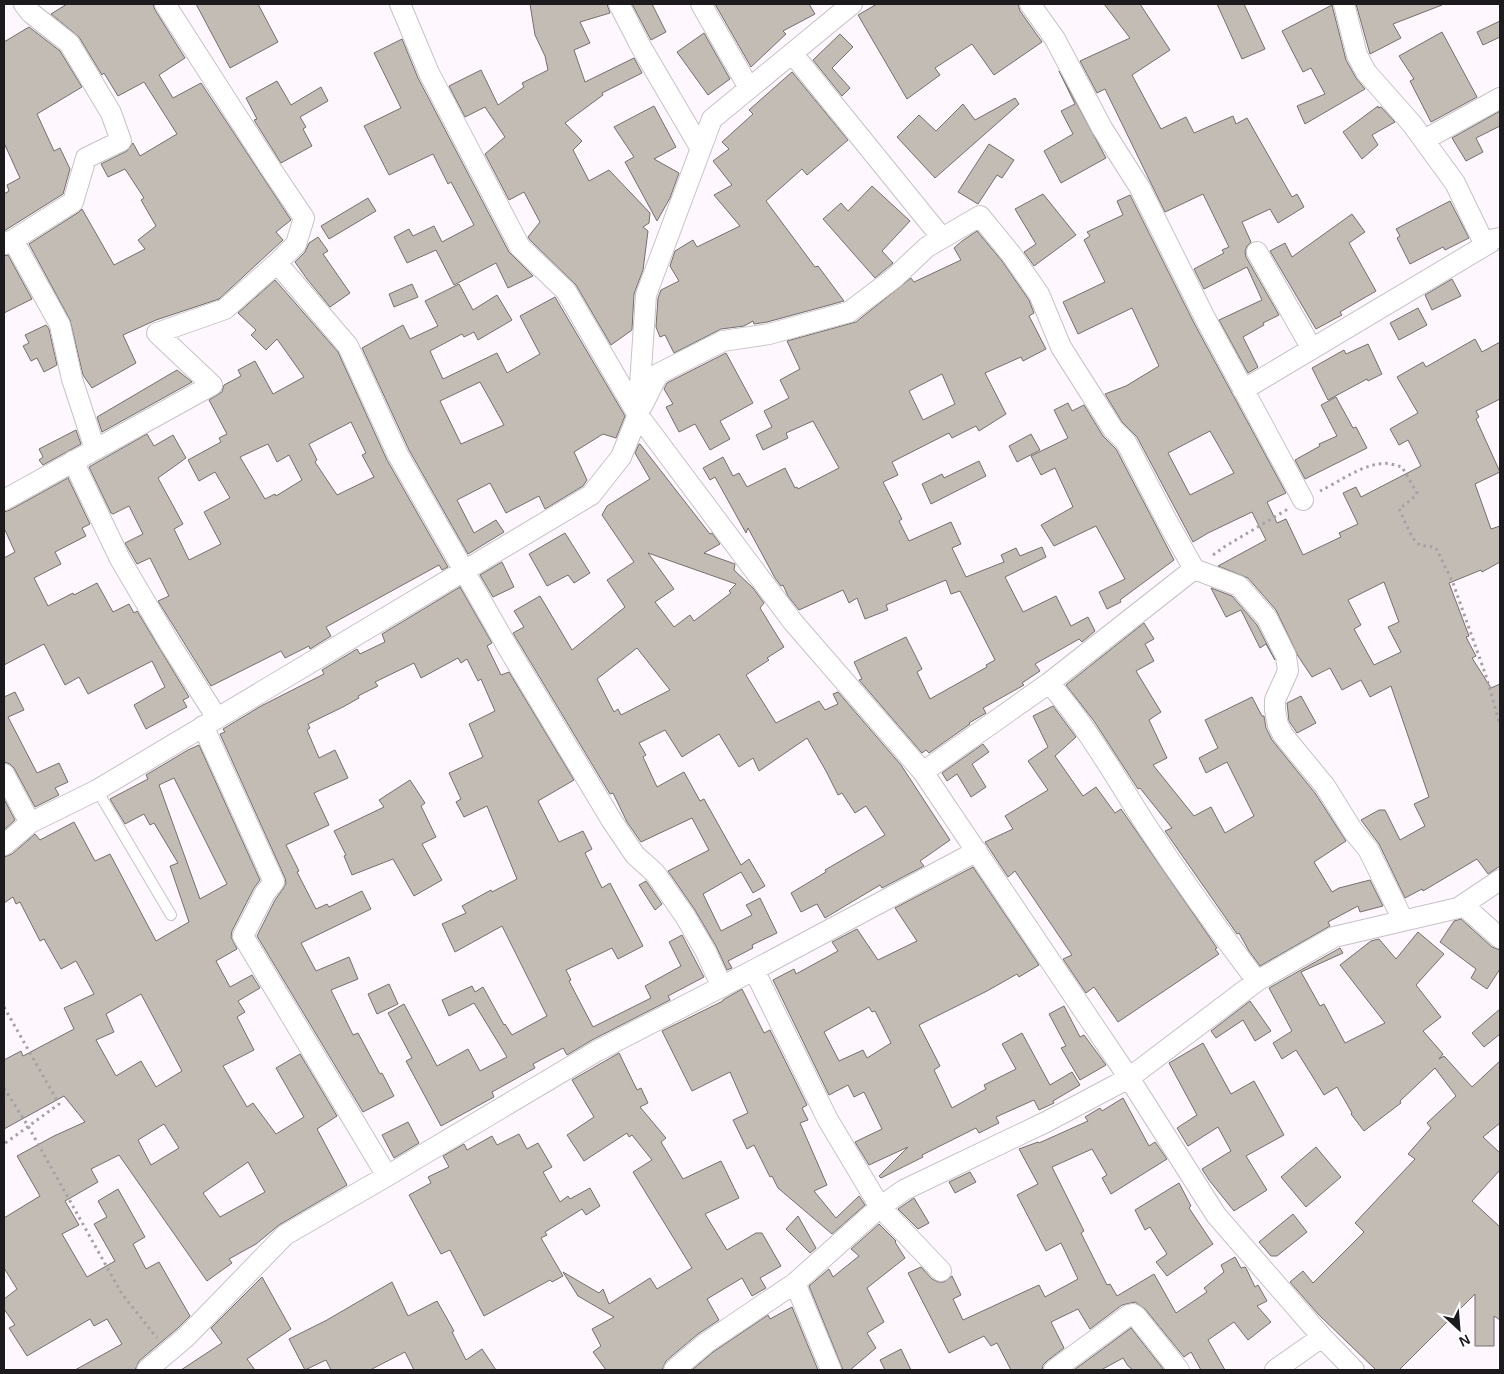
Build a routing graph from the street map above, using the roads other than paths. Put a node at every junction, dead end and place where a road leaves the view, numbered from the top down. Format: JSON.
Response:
{"nodes":[{"id":1,"x":24,"y":4,"type":"edge"},
{"id":2,"x":165,"y":4,"type":"edge"},
{"id":3,"x":619,"y":4,"type":"edge"},
{"id":4,"x":701,"y":4,"type":"edge"},
{"id":5,"x":852,"y":4,"type":"edge"},
{"id":6,"x":1030,"y":4,"type":"edge"},
{"id":7,"x":1344,"y":4,"type":"edge"},
{"id":8,"x":403,"y":6,"type":"edge"},
{"id":9,"x":792,"y":53,"type":"junction"},
{"id":10,"x":750,"y":88,"type":"junction"},
{"id":11,"x":1500,"y":98,"type":"edge"},
{"id":12,"x":1424,"y":140,"type":"junction"},
{"id":13,"x":701,"y":149,"type":"junction"},
{"id":14,"x":942,"y":238,"type":"junction"},
{"id":15,"x":1498,"y":239,"type":"edge"},
{"id":16,"x":8,"y":242,"type":"edge"},
{"id":17,"x":1257,"y":252,"type":"dead end"},
{"id":18,"x":277,"y":263,"type":"junction"},
{"id":19,"x":1312,"y":349,"type":"junction"},
{"id":20,"x":1242,"y":390,"type":"junction"},
{"id":21,"x":638,"y":415,"type":"junction"},
{"id":22,"x":95,"y":449,"type":"junction"},
{"id":23,"x":73,"y":461,"type":"junction"},
{"id":24,"x":4,"y":500,"type":"edge"},
{"id":25,"x":1302,"y":500,"type":"road end"},
{"id":26,"x":1194,"y":569,"type":"junction"},
{"id":27,"x":464,"y":571,"type":"junction"},
{"id":28,"x":1050,"y":683,"type":"junction"},
{"id":29,"x":210,"y":722,"type":"junction"},
{"id":30,"x":923,"y":772,"type":"junction"},
{"id":31,"x":4,"y":774,"type":"edge"},
{"id":32,"x":97,"y":790,"type":"junction"},
{"id":33,"x":30,"y":823,"type":"junction"},
{"id":34,"x":4,"y":845,"type":"edge"},
{"id":35,"x":977,"y":850,"type":"junction"},
{"id":36,"x":1500,"y":880,"type":"edge"},
{"id":37,"x":1463,"y":905,"type":"junction"},
{"id":38,"x":171,"y":915,"type":"dead end"},
{"id":39,"x":1403,"y":920,"type":"junction"},
{"id":40,"x":1500,"y":938,"type":"edge"},
{"id":41,"x":754,"y":970,"type":"junction"},
{"id":42,"x":1256,"y":981,"type":"junction"},
{"id":43,"x":722,"y":987,"type":"junction"},
{"id":44,"x":1129,"y":1078,"type":"junction"},
{"id":45,"x":387,"y":1176,"type":"junction"},
{"id":46,"x":880,"y":1207,"type":"junction"},
{"id":47,"x":941,"y":1271,"type":"dead end"},
{"id":48,"x":796,"y":1283,"type":"junction"},
{"id":49,"x":1322,"y":1337,"type":"junction"},
{"id":50,"x":147,"y":1370,"type":"edge"},
{"id":51,"x":674,"y":1370,"type":"edge"},
{"id":52,"x":831,"y":1370,"type":"edge"},
{"id":53,"x":1054,"y":1370,"type":"edge"},
{"id":54,"x":1178,"y":1370,"type":"edge"},
{"id":55,"x":1274,"y":1370,"type":"edge"},
{"id":56,"x":1354,"y":1370,"type":"edge"}],
"edges":[{"from":1,"to":16,"type":"street"},
{"from":2,"to":18,"type":"street"},
{"from":3,"to":13,"type":"street"},
{"from":4,"to":10,"type":"street"},
{"from":5,"to":9,"type":"street"},
{"from":6,"to":20,"type":"street"},
{"from":7,"to":12,"type":"street"},
{"from":8,"to":21,"type":"street"},
{"from":9,"to":10,"type":"street"},
{"from":9,"to":14,"type":"street"},
{"from":10,"to":13,"type":"street"},
{"from":11,"to":12,"type":"street"},
{"from":12,"to":15,"type":"street"},
{"from":13,"to":21,"type":"street"},
{"from":14,"to":21,"type":"street"},
{"from":14,"to":26,"type":"street"},
{"from":15,"to":19,"type":"street"},
{"from":16,"to":22,"type":"street"},
{"from":17,"to":19,"type":"street"},
{"from":18,"to":22,"type":"street"},
{"from":18,"to":27,"type":"street"},
{"from":19,"to":20,"type":"street"},
{"from":20,"to":25,"type":"street"},
{"from":21,"to":27,"type":"street"},
{"from":21,"to":30,"type":"street"},
{"from":22,"to":23,"type":"street"},
{"from":23,"to":24,"type":"street"},
{"from":23,"to":29,"type":"street"},
{"from":26,"to":28,"type":"street"},
{"from":26,"to":39,"type":"street"},
{"from":27,"to":29,"type":"street"},
{"from":27,"to":43,"type":"street"},
{"from":28,"to":30,"type":"street"},
{"from":28,"to":42,"type":"street"},
{"from":29,"to":32,"type":"street"},
{"from":29,"to":45,"type":"street"},
{"from":30,"to":35,"type":"street"},
{"from":31,"to":33,"type":"street"},
{"from":32,"to":33,"type":"street"},
{"from":32,"to":38,"type":"lane"},
{"from":33,"to":34,"type":"street"},
{"from":35,"to":41,"type":"street"},
{"from":35,"to":44,"type":"street"},
{"from":36,"to":37,"type":"street"},
{"from":37,"to":39,"type":"street"},
{"from":37,"to":40,"type":"street"},
{"from":39,"to":42,"type":"street"},
{"from":41,"to":43,"type":"street"},
{"from":41,"to":46,"type":"street"},
{"from":42,"to":44,"type":"street"},
{"from":43,"to":45,"type":"street"},
{"from":44,"to":46,"type":"street"},
{"from":44,"to":49,"type":"street"},
{"from":45,"to":50,"type":"street"},
{"from":46,"to":47,"type":"street"},
{"from":46,"to":48,"type":"street"},
{"from":48,"to":51,"type":"street"},
{"from":48,"to":52,"type":"street"},
{"from":49,"to":55,"type":"street"},
{"from":49,"to":56,"type":"street"},
{"from":53,"to":54,"type":"street"}]}
